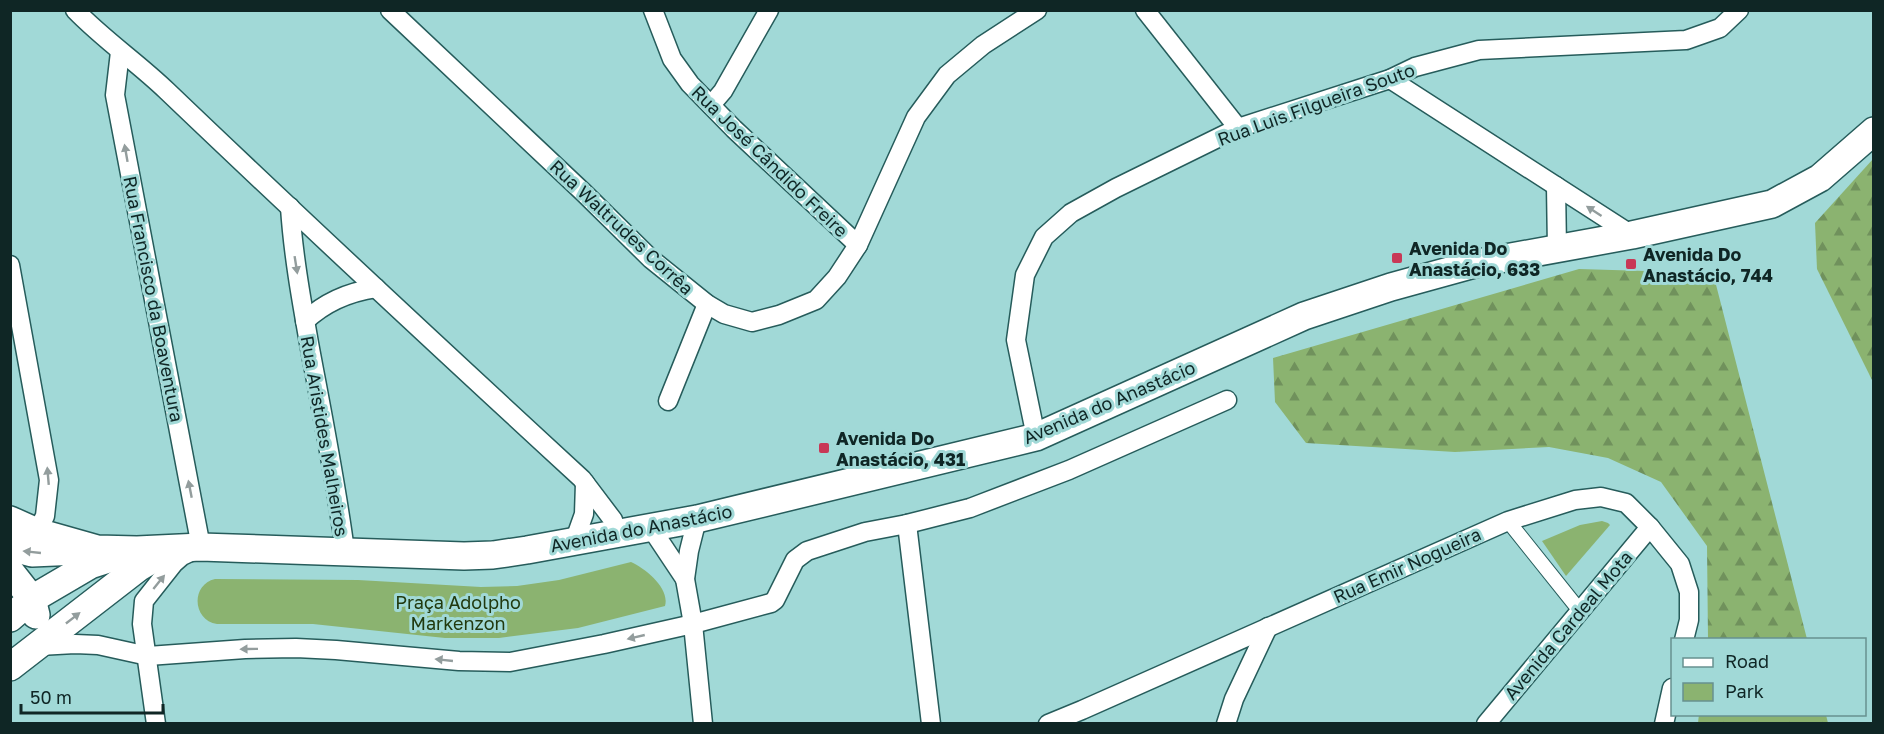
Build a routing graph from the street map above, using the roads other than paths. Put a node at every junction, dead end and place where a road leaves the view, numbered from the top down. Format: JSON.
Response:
{"nodes":[{"id":1,"x":75,"y":10,"type":"edge"},
{"id":2,"x":390,"y":10,"type":"edge"},
{"id":3,"x":653,"y":10,"type":"edge"},
{"id":4,"x":769,"y":10,"type":"edge"},
{"id":5,"x":1037,"y":10,"type":"edge"},
{"id":6,"x":1145,"y":10,"type":"edge"},
{"id":7,"x":1739,"y":10,"type":"edge"},
{"id":8,"x":88,"y":19,"type":"edge"},
{"id":9,"x":120,"y":52,"type":"junction"},
{"id":10,"x":1390,"y":79,"type":"junction"},
{"id":11,"x":711,"y":105,"type":"junction"},
{"id":12,"x":1239,"y":128,"type":"junction"},
{"id":13,"x":1874,"y":131,"type":"edge"},
{"id":14,"x":1556,"y":186,"type":"junction"},
{"id":15,"x":290,"y":207,"type":"junction"},
{"id":16,"x":1632,"y":236,"type":"junction"},
{"id":17,"x":858,"y":245,"type":"junction"},
{"id":18,"x":1557,"y":249,"type":"junction"},
{"id":19,"x":10,"y":265,"type":"edge"},
{"id":20,"x":376,"y":288,"type":"junction"},
{"id":21,"x":707,"y":304,"type":"junction"},
{"id":22,"x":305,"y":321,"type":"junction"},
{"id":23,"x":1227,"y":400,"type":"dead end"},
{"id":24,"x":668,"y":401,"type":"dead end"},
{"id":25,"x":1036,"y":437,"type":"junction"},
{"id":26,"x":585,"y":483,"type":"junction"},
{"id":27,"x":697,"y":519,"type":"junction"},
{"id":28,"x":10,"y":520,"type":"edge"},
{"id":29,"x":1508,"y":521,"type":"junction"},
{"id":30,"x":907,"y":524,"type":"junction"},
{"id":31,"x":1650,"y":527,"type":"junction"},
{"id":32,"x":651,"y":528,"type":"junction"},
{"id":33,"x":37,"y":532,"type":"junction"},
{"id":34,"x":618,"y":534,"type":"junction"},
{"id":35,"x":574,"y":542,"type":"junction"},
{"id":36,"x":10,"y":547,"type":"edge"},
{"id":37,"x":174,"y":547,"type":"junction"},
{"id":38,"x":201,"y":547,"type":"junction"},
{"id":39,"x":97,"y":549,"type":"junction"},
{"id":40,"x":137,"y":550,"type":"junction"},
{"id":41,"x":345,"y":551,"type":"junction"},
{"id":42,"x":10,"y":571,"type":"edge"},
{"id":43,"x":685,"y":579,"type":"junction"},
{"id":44,"x":17,"y":607,"type":"edge"},
{"id":45,"x":1580,"y":611,"type":"junction"},
{"id":46,"x":693,"y":624,"type":"junction"},
{"id":47,"x":1268,"y":627,"type":"junction"},
{"id":48,"x":1684,"y":638,"type":"edge"},
{"id":49,"x":37,"y":646,"type":"junction"},
{"id":50,"x":148,"y":656,"type":"junction"},
{"id":51,"x":10,"y":667,"type":"edge"},
{"id":52,"x":1671,"y":692,"type":"edge"},
{"id":53,"x":156,"y":723,"type":"edge"},
{"id":54,"x":703,"y":723,"type":"edge"},
{"id":55,"x":931,"y":723,"type":"edge"},
{"id":56,"x":1048,"y":723,"type":"edge"},
{"id":57,"x":1226,"y":723,"type":"edge"},
{"id":58,"x":1486,"y":723,"type":"edge"},
{"id":59,"x":1664,"y":723,"type":"edge"}],
"edges":[{"from":1,"to":8,"type":"street"},
{"from":2,"to":21,"type":"street","name":"Rua Waltrudes Corrêa"},
{"from":3,"to":11,"type":"street","name":"Rua José Cândido Freire"},
{"from":4,"to":11,"type":"street"},
{"from":5,"to":17,"type":"street","name":"Rua Waltrudes Corrêa"},
{"from":6,"to":12,"type":"street"},
{"from":7,"to":10,"type":"street","name":"Rua Luis Filgueira Souto"},
{"from":8,"to":9,"type":"street"},
{"from":9,"to":15,"type":"street"},
{"from":38,"to":9,"type":"street","name":"Rua Francisco da Boaventura","one_way":true},
{"from":10,"to":12,"type":"street","name":"Rua Luis Filgueira Souto"},
{"from":10,"to":14,"type":"street"},
{"from":11,"to":17,"type":"street","name":"Rua José Cândido Freire"},
{"from":12,"to":25,"type":"street","name":"Rua Luis Filgueira Souto"},
{"from":13,"to":16,"type":"main road","name":"Avenida do Anastácio"},
{"from":16,"to":14,"type":"street","one_way":true},
{"from":14,"to":18,"type":"street"},
{"from":15,"to":20,"type":"street"},
{"from":15,"to":22,"type":"street","name":"Rua Aristides Malheiros","one_way":true},
{"from":16,"to":18,"type":"main road","name":"Avenida do Anastácio"},
{"from":17,"to":21,"type":"street","name":"Rua Waltrudes Corrêa"},
{"from":18,"to":25,"type":"main road","name":"Avenida do Anastácio"},
{"from":33,"to":19,"type":"street","one_way":true},
{"from":20,"to":22,"type":"street","name":"Rua Aristides Malheiros"},
{"from":20,"to":26,"type":"street"},
{"from":21,"to":24,"type":"street"},
{"from":22,"to":41,"type":"street","name":"Rua Aristides Malheiros"},
{"from":23,"to":30,"type":"street"},
{"from":25,"to":27,"type":"main road","name":"Avenida do Anastácio"},
{"from":26,"to":34,"type":"street"},
{"from":26,"to":35,"type":"street"},
{"from":27,"to":32,"type":"main road","name":"Avenida do Anastácio"},
{"from":27,"to":43,"type":"street"},
{"from":28,"to":33,"type":"main road","name":"Avenida do Anastácio"},
{"from":29,"to":31,"type":"street","name":"Rua Emir Nogueira"},
{"from":29,"to":45,"type":"street"},
{"from":29,"to":47,"type":"street","name":"Rua Emir Nogueira"},
{"from":30,"to":46,"type":"street"},
{"from":30,"to":55,"type":"street"},
{"from":31,"to":45,"type":"street","name":"Avenida Cardeal Mota"},
{"from":31,"to":48,"type":"street","name":"Rua Emir Nogueira"},
{"from":32,"to":34,"type":"main road","name":"Avenida do Anastácio"},
{"from":32,"to":43,"type":"street"},
{"from":33,"to":39,"type":"main road","name":"Avenida do Anastácio"},
{"from":34,"to":35,"type":"main road","name":"Avenida do Anastácio"},
{"from":35,"to":41,"type":"main road","name":"Avenida do Anastácio"},
{"from":39,"to":36,"type":"main road","one_way":true},
{"from":37,"to":38,"type":"main road","name":"Avenida do Anastácio"},
{"from":37,"to":40,"type":"main road","name":"Avenida do Anastácio"},
{"from":49,"to":37,"type":"main road","one_way":true},
{"from":38,"to":41,"type":"main road","name":"Avenida do Anastácio"},
{"from":50,"to":38,"type":"street","one_way":true},
{"from":39,"to":40,"type":"main road","name":"Avenida do Anastácio"},
{"from":40,"to":44,"type":"main road"},
{"from":42,"to":44,"type":"main road"},
{"from":43,"to":46,"type":"street"},
{"from":44,"to":49,"type":"main road"},
{"from":45,"to":58,"type":"street","name":"Avenida Cardeal Mota"},
{"from":46,"to":50,"type":"street","one_way":true},
{"from":46,"to":54,"type":"street"},
{"from":47,"to":56,"type":"street","name":"Rua Emir Nogueira"},
{"from":47,"to":57,"type":"street"},
{"from":49,"to":50,"type":"street"},
{"from":49,"to":51,"type":"main road"},
{"from":50,"to":53,"type":"street"},
{"from":52,"to":59,"type":"street"}]}
